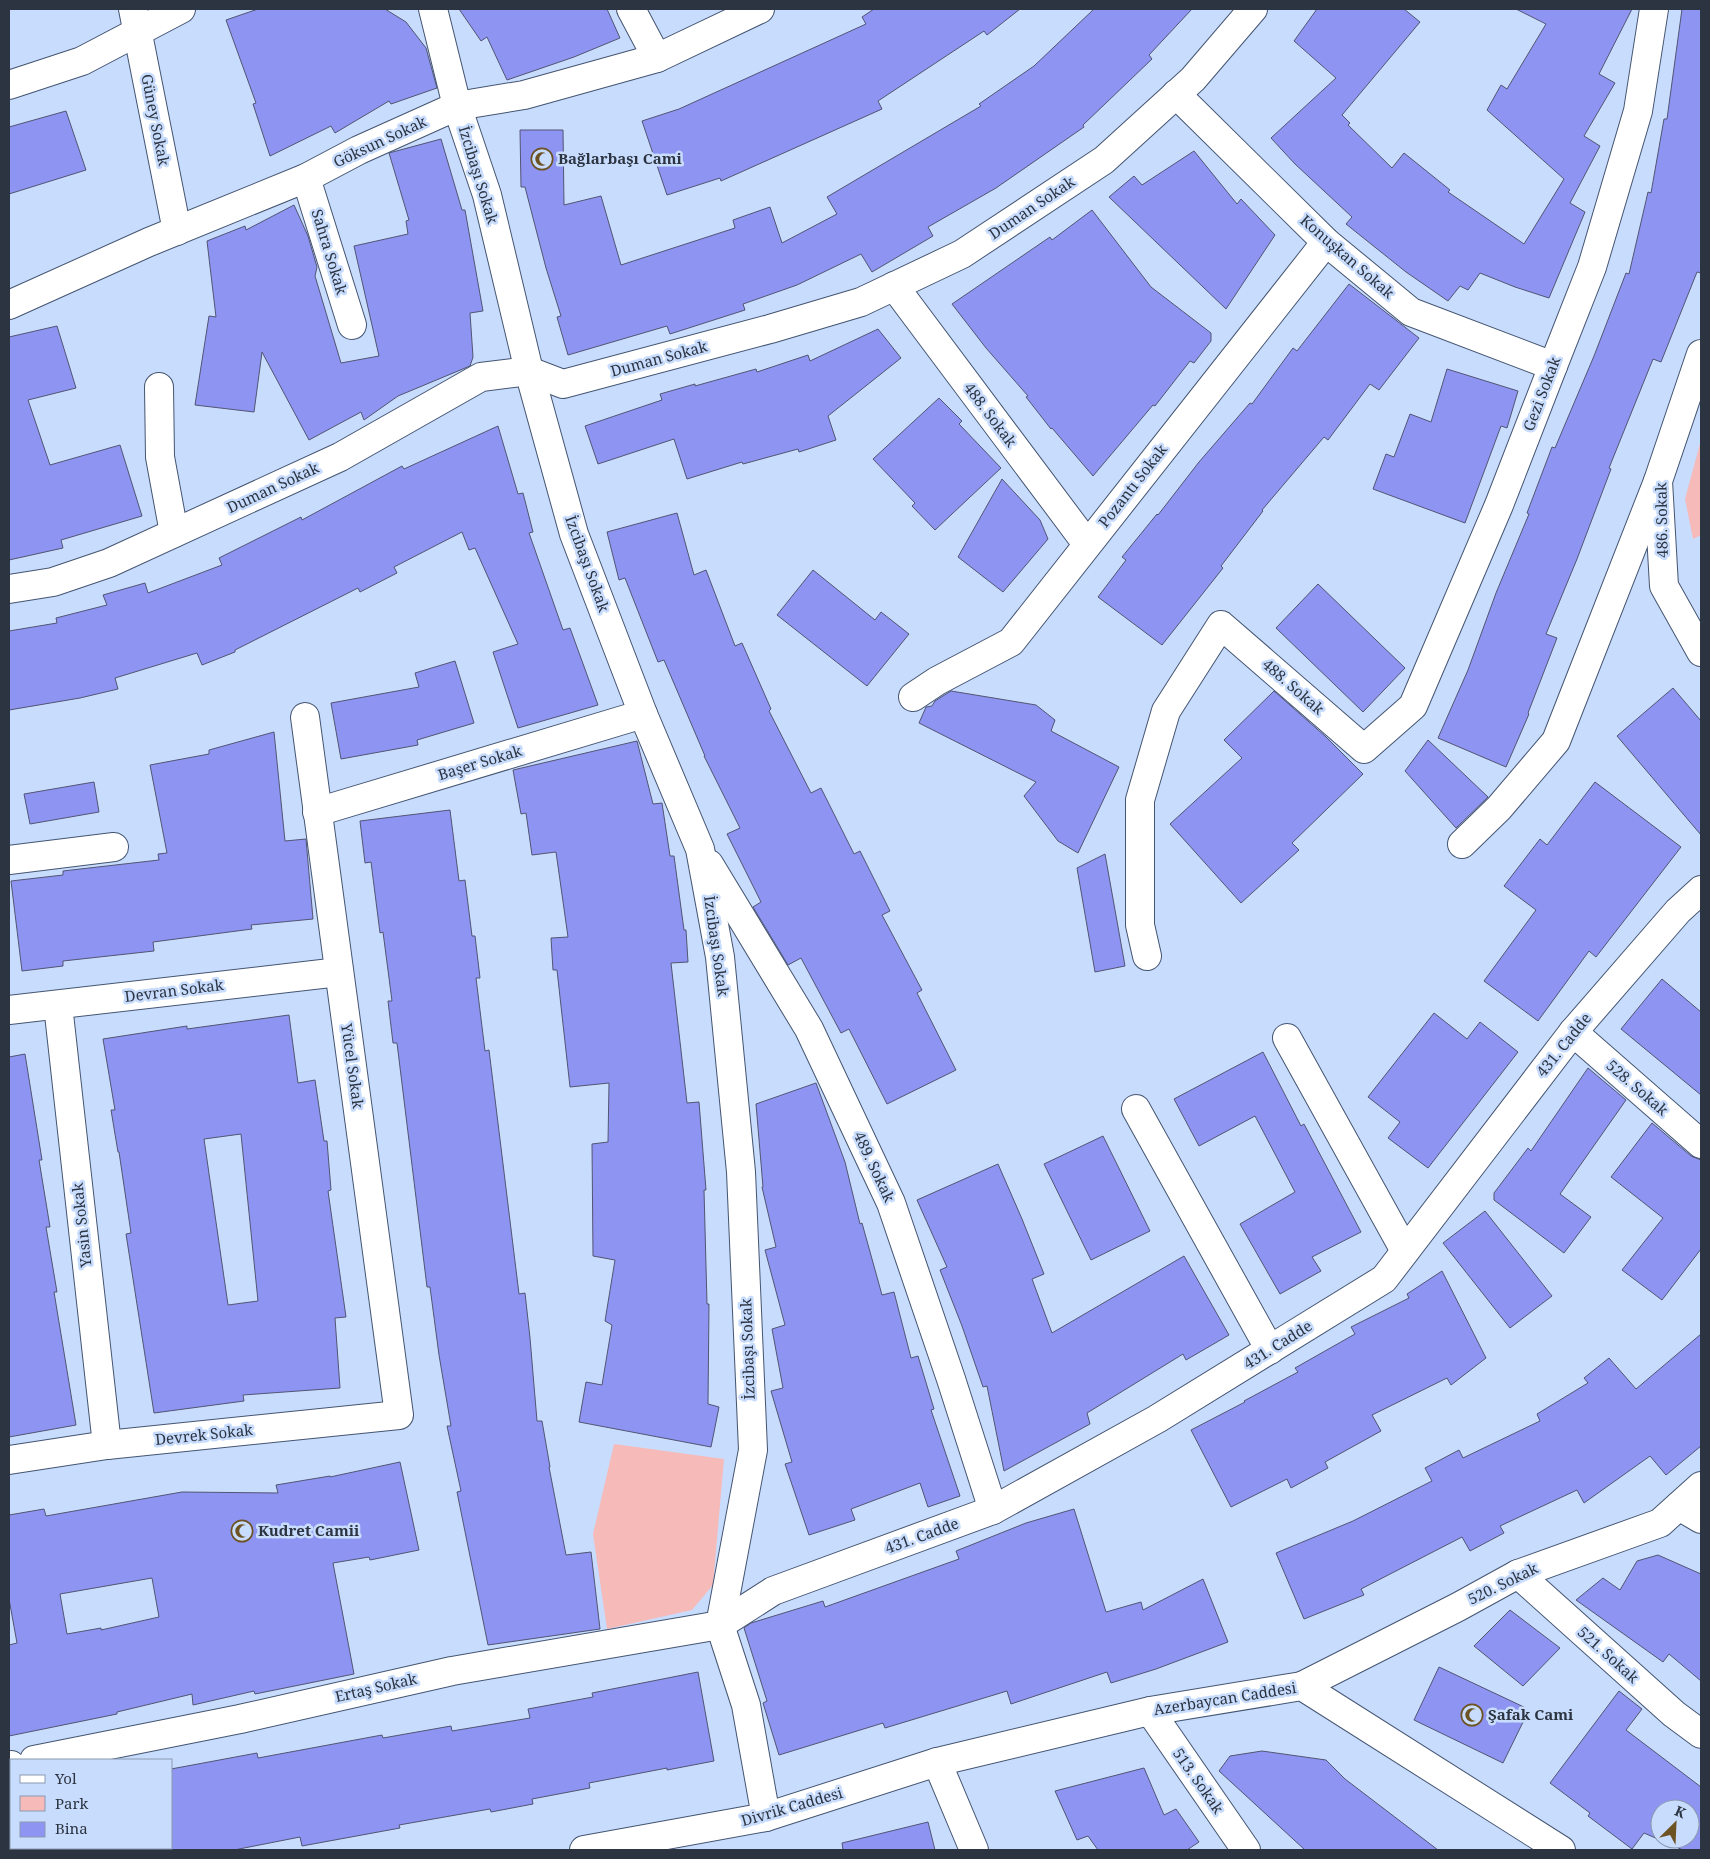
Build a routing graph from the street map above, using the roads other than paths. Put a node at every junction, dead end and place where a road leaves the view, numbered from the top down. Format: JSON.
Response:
{"nodes":[{"id":1,"x":181,"y":9,"type":"edge"},
{"id":2,"x":433,"y":9,"type":"edge"},
{"id":3,"x":632,"y":9,"type":"edge"},
{"id":4,"x":760,"y":9,"type":"edge"},
{"id":5,"x":1253,"y":9,"type":"edge"},
{"id":6,"x":1654,"y":9,"type":"edge"},
{"id":7,"x":135,"y":21,"type":"edge"},
{"id":8,"x":657,"y":58,"type":"junction"},
{"id":9,"x":9,"y":84,"type":"edge"},
{"id":10,"x":1176,"y":94,"type":"junction"},
{"id":11,"x":457,"y":106,"type":"junction"},
{"id":12,"x":306,"y":178,"type":"junction"},
{"id":13,"x":177,"y":231,"type":"junction"},
{"id":14,"x":1326,"y":242,"type":"junction"},
{"id":15,"x":894,"y":286,"type":"junction"},
{"id":16,"x":9,"y":305,"type":"edge"},
{"id":17,"x":352,"y":325,"type":"dead end"},
{"id":18,"x":1701,"y":354,"type":"edge"},
{"id":19,"x":1553,"y":366,"type":"junction"},
{"id":20,"x":529,"y":371,"type":"junction"},
{"id":21,"x":158,"y":387,"type":"dead end"},
{"id":22,"x":1658,"y":481,"type":"junction"},
{"id":23,"x":174,"y":533,"type":"junction"},
{"id":24,"x":1087,"y":544,"type":"junction"},
{"id":25,"x":9,"y":589,"type":"edge"},
{"id":26,"x":1701,"y":652,"type":"edge"},
{"id":27,"x":913,"y":697,"type":"dead end"},
{"id":28,"x":643,"y":714,"type":"junction"},
{"id":29,"x":305,"y":717,"type":"dead end"},
{"id":30,"x":1364,"y":749,"type":"joint"},
{"id":31,"x":317,"y":812,"type":"junction"},
{"id":32,"x":1462,"y":844,"type":"dead end"},
{"id":33,"x":114,"y":847,"type":"dead end"},
{"id":34,"x":700,"y":849,"type":"junction"},
{"id":35,"x":9,"y":860,"type":"edge"},
{"id":36,"x":1701,"y":890,"type":"edge"},
{"id":37,"x":1147,"y":956,"type":"dead end"},
{"id":38,"x":339,"y":972,"type":"junction"},
{"id":39,"x":58,"y":1005,"type":"junction"},
{"id":40,"x":9,"y":1010,"type":"edge"},
{"id":41,"x":1573,"y":1032,"type":"junction"},
{"id":42,"x":1288,"y":1038,"type":"dead end"},
{"id":43,"x":1136,"y":1108,"type":"dead end"},
{"id":44,"x":1701,"y":1144,"type":"edge"},
{"id":45,"x":1405,"y":1251,"type":"junction"},
{"id":46,"x":1270,"y":1350,"type":"junction"},
{"id":47,"x":399,"y":1415,"type":"joint"},
{"id":48,"x":107,"y":1445,"type":"junction"},
{"id":49,"x":9,"y":1460,"type":"edge"},
{"id":50,"x":1701,"y":1486,"type":"edge"},
{"id":51,"x":993,"y":1510,"type":"junction"},
{"id":52,"x":1690,"y":1513,"type":"edge"},
{"id":53,"x":1518,"y":1574,"type":"junction"},
{"id":54,"x":720,"y":1625,"type":"junction"},
{"id":55,"x":1302,"y":1686,"type":"junction"},
{"id":56,"x":1150,"y":1711,"type":"junction"},
{"id":57,"x":1701,"y":1734,"type":"edge"},
{"id":58,"x":39,"y":1759,"type":"edge"},
{"id":59,"x":938,"y":1762,"type":"junction"},
{"id":60,"x":766,"y":1817,"type":"junction"},
{"id":61,"x":631,"y":1846,"type":"edge"},
{"id":62,"x":584,"y":1850,"type":"edge"},
{"id":63,"x":974,"y":1850,"type":"edge"},
{"id":64,"x":1246,"y":1850,"type":"edge"},
{"id":65,"x":1561,"y":1850,"type":"edge"}],
"edges":[{"from":1,"to":7,"type":"street"},
{"from":2,"to":11,"type":"street","name":"İzcibaşı Sokak"},
{"from":3,"to":8,"type":"street"},
{"from":4,"to":8,"type":"street","name":"Göksun Sokak"},
{"from":5,"to":10,"type":"street","name":"Duman Sokak"},
{"from":6,"to":19,"type":"street","name":"Gezi Sokak"},
{"from":7,"to":9,"type":"street"},
{"from":7,"to":13,"type":"street","name":"Güney Sokak"},
{"from":8,"to":11,"type":"street","name":"Göksun Sokak"},
{"from":10,"to":14,"type":"street","name":"Konuşkan Sokak"},
{"from":10,"to":15,"type":"street","name":"Duman Sokak"},
{"from":11,"to":12,"type":"street","name":"Göksun Sokak"},
{"from":11,"to":20,"type":"street","name":"İzcibaşı Sokak"},
{"from":12,"to":13,"type":"street","name":"Göksun Sokak"},
{"from":12,"to":17,"type":"street","name":"Sahra Sokak"},
{"from":13,"to":16,"type":"street","name":"Göksun Sokak"},
{"from":14,"to":19,"type":"street","name":"Konuşkan Sokak"},
{"from":14,"to":24,"type":"street","name":"Pozantı Sokak"},
{"from":15,"to":20,"type":"street","name":"Duman Sokak"},
{"from":15,"to":24,"type":"street","name":"488. Sokak"},
{"from":18,"to":22,"type":"street","name":"486. Sokak"},
{"from":19,"to":30,"type":"street","name":"Gezi Sokak"},
{"from":20,"to":23,"type":"street","name":"Duman Sokak"},
{"from":20,"to":28,"type":"street","name":"İzcibaşı Sokak"},
{"from":21,"to":23,"type":"street"},
{"from":22,"to":26,"type":"street","name":"486. Sokak"},
{"from":22,"to":32,"type":"street"},
{"from":23,"to":25,"type":"street","name":"Duman Sokak"},
{"from":24,"to":27,"type":"street","name":"Pozantı Sokak"},
{"from":28,"to":31,"type":"street","name":"Başer Sokak"},
{"from":28,"to":34,"type":"street","name":"İzcibaşı Sokak"},
{"from":29,"to":31,"type":"street","name":"Yücel Sokak"},
{"from":30,"to":37,"type":"street","name":"488. Sokak"},
{"from":31,"to":38,"type":"street","name":"Yücel Sokak"},
{"from":33,"to":35,"type":"street"},
{"from":34,"to":51,"type":"street","name":"489. Sokak"},
{"from":34,"to":54,"type":"street","name":"İzcibaşı Sokak"},
{"from":36,"to":41,"type":"street","name":"431. Cadde"},
{"from":38,"to":39,"type":"street","name":"Devran Sokak"},
{"from":38,"to":47,"type":"street","name":"Yücel Sokak"},
{"from":39,"to":40,"type":"street","name":"Devran Sokak"},
{"from":39,"to":48,"type":"street","name":"Yasin Sokak"},
{"from":41,"to":44,"type":"street","name":"528. Sokak"},
{"from":41,"to":45,"type":"street","name":"431. Cadde"},
{"from":42,"to":45,"type":"street"},
{"from":43,"to":46,"type":"street"},
{"from":45,"to":46,"type":"street","name":"431. Cadde"},
{"from":46,"to":51,"type":"street","name":"431. Cadde"},
{"from":47,"to":48,"type":"street","name":"Devrek Sokak"},
{"from":48,"to":49,"type":"street","name":"Devrek Sokak"},
{"from":50,"to":52,"type":"street","name":"520. Sokak"},
{"from":51,"to":54,"type":"street","name":"431. Cadde"},
{"from":52,"to":53,"type":"street","name":"520. Sokak"},
{"from":53,"to":55,"type":"street","name":"520. Sokak"},
{"from":53,"to":57,"type":"street","name":"521. Sokak"},
{"from":54,"to":58,"type":"street","name":"Ertaş Sokak"},
{"from":54,"to":60,"type":"street","name":"İzcibaşı Sokak"},
{"from":55,"to":56,"type":"street","name":"Azerbaycan Caddesi"},
{"from":55,"to":65,"type":"street","name":"Azerbaycan Caddesi"},
{"from":56,"to":59,"type":"street","name":"Azerbaycan Caddesi"},
{"from":56,"to":64,"type":"street","name":"513. Sokak"},
{"from":59,"to":60,"type":"street","name":"Divrik Caddesi"},
{"from":59,"to":63,"type":"street"},
{"from":60,"to":61,"type":"street","name":"Divrik Caddesi"},
{"from":61,"to":62,"type":"street","name":"Divrik Caddesi"}]}
